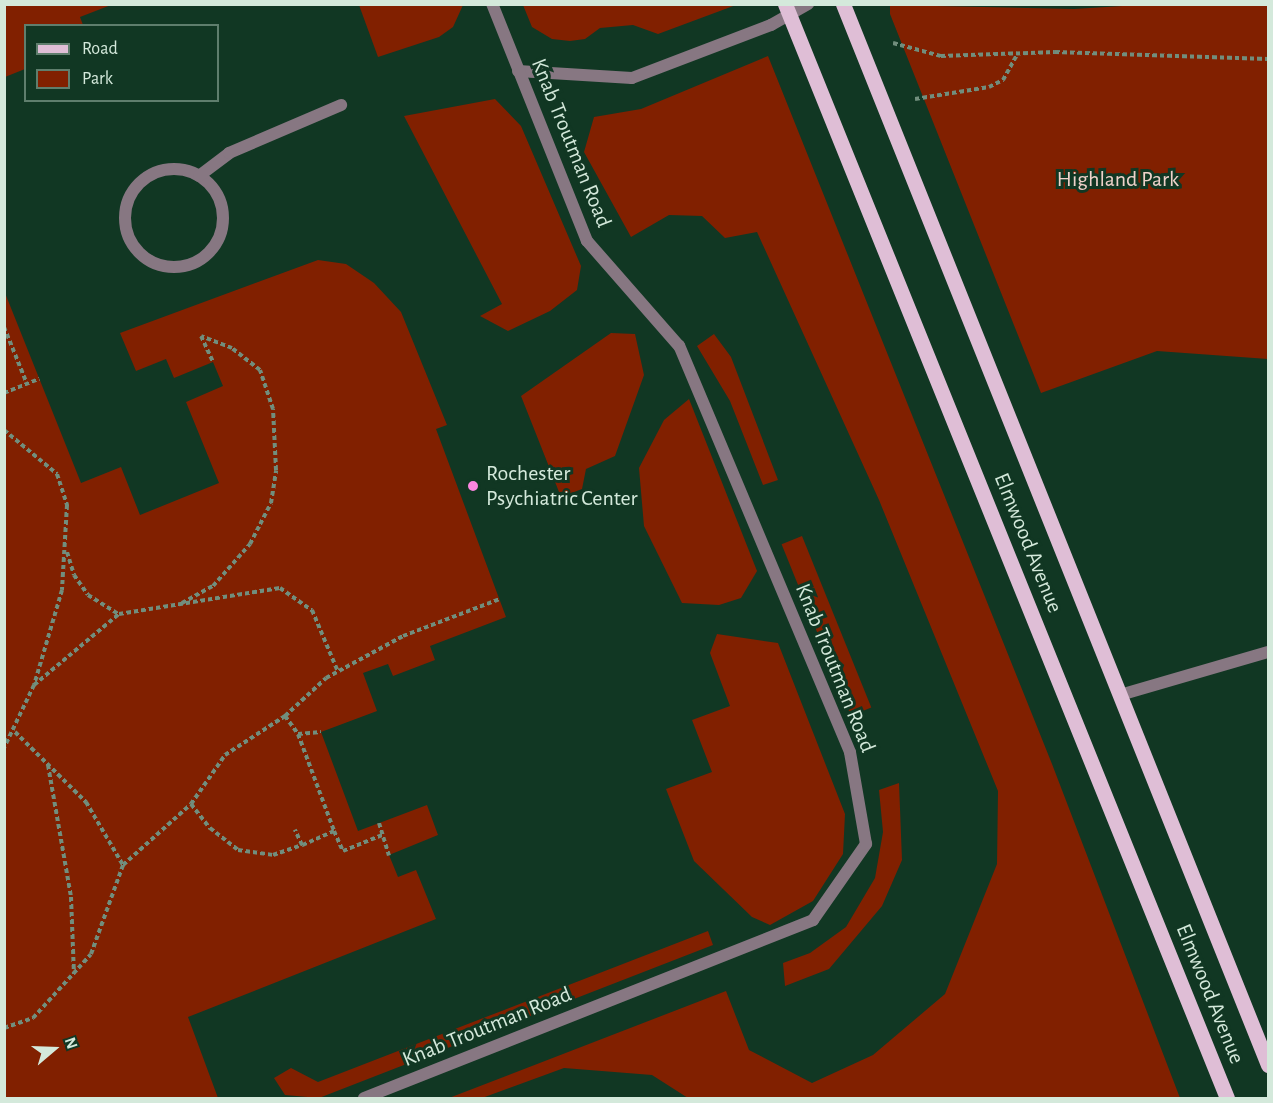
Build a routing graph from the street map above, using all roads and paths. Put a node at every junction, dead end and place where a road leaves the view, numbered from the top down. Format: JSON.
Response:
{"nodes":[{"id":1,"x":492,"y":4,"type":"edge"},
{"id":2,"x":808,"y":4,"type":"edge"},
{"id":3,"x":843,"y":4,"type":"edge"},
{"id":4,"x":786,"y":9,"type":"edge"},
{"id":5,"x":893,"y":44,"type":"dead end"},
{"id":6,"x":1018,"y":53,"type":"junction"},
{"id":7,"x":1269,"y":59,"type":"edge"},
{"id":8,"x":518,"y":71,"type":"junction"},
{"id":9,"x":915,"y":99,"type":"dead end"},
{"id":10,"x":341,"y":105,"type":"dead end"},
{"id":11,"x":199,"y":176,"type":"junction"},
{"id":12,"x":4,"y":327,"type":"edge"},
{"id":13,"x":213,"y":362,"type":"dead end"},
{"id":14,"x":39,"y":379,"type":"dead end"},
{"id":15,"x":27,"y":384,"type":"junction"},
{"id":16,"x":4,"y":393,"type":"edge"},
{"id":17,"x":4,"y":430,"type":"edge"},
{"id":18,"x":65,"y":549,"type":"junction"},
{"id":19,"x":500,"y":599,"type":"dead end"},
{"id":20,"x":178,"y":605,"type":"junction"},
{"id":21,"x":119,"y":614,"type":"junction"},
{"id":22,"x":1269,"y":652,"type":"edge"},
{"id":23,"x":338,"y":672,"type":"junction"},
{"id":24,"x":34,"y":685,"type":"junction"},
{"id":25,"x":1120,"y":695,"type":"junction"},
{"id":26,"x":285,"y":716,"type":"junction"},
{"id":27,"x":15,"y":732,"type":"junction"},
{"id":28,"x":321,"y":732,"type":"dead end"},
{"id":29,"x":298,"y":734,"type":"junction"},
{"id":30,"x":4,"y":748,"type":"edge"},
{"id":31,"x":48,"y":765,"type":"junction"},
{"id":32,"x":191,"y":804,"type":"junction"},
{"id":33,"x":379,"y":823,"type":"dead end"},
{"id":34,"x":295,"y":830,"type":"dead end"},
{"id":35,"x":334,"y":831,"type":"junction"},
{"id":36,"x":382,"y":836,"type":"junction"},
{"id":37,"x":302,"y":845,"type":"junction"},
{"id":38,"x":388,"y":855,"type":"dead end"},
{"id":39,"x":123,"y":865,"type":"junction"},
{"id":40,"x":74,"y":974,"type":"junction"},
{"id":41,"x":4,"y":1028,"type":"edge"},
{"id":42,"x":1269,"y":1065,"type":"edge"},
{"id":43,"x":364,"y":1098,"type":"edge"},
{"id":44,"x":1227,"y":1098,"type":"edge"}],
"edges":[{"from":1,"to":8,"type":"street","name":"Knab Troutman Road"},
{"from":2,"to":4,"type":"street"},
{"from":3,"to":25,"type":"main road","name":"Elmwood Avenue"},
{"from":4,"to":8,"type":"street"},
{"from":4,"to":44,"type":"main road","name":"Elmwood Avenue"},
{"from":5,"to":6,"type":"path"},
{"from":6,"to":7,"type":"path"},
{"from":6,"to":9,"type":"path"},
{"from":8,"to":43,"type":"street","name":"Knab Troutman Road"},
{"from":10,"to":11,"type":"street"},
{"from":11,"to":11,"type":"street"},
{"from":12,"to":15,"type":"path"},
{"from":13,"to":20,"type":"path"},
{"from":14,"to":15,"type":"path"},
{"from":15,"to":16,"type":"path"},
{"from":17,"to":18,"type":"path"},
{"from":18,"to":21,"type":"path"},
{"from":18,"to":24,"type":"path"},
{"from":19,"to":23,"type":"path"},
{"from":20,"to":21,"type":"path"},
{"from":20,"to":23,"type":"path"},
{"from":21,"to":24,"type":"path"},
{"from":22,"to":25,"type":"street"},
{"from":23,"to":26,"type":"path"},
{"from":24,"to":27,"type":"path"},
{"from":25,"to":42,"type":"main road","name":"Elmwood Avenue"},
{"from":26,"to":29,"type":"path"},
{"from":26,"to":32,"type":"path"},
{"from":27,"to":30,"type":"path"},
{"from":27,"to":31,"type":"path"},
{"from":28,"to":29,"type":"path"},
{"from":29,"to":35,"type":"path"},
{"from":31,"to":39,"type":"path"},
{"from":31,"to":40,"type":"path"},
{"from":32,"to":37,"type":"path"},
{"from":32,"to":39,"type":"path"},
{"from":33,"to":36,"type":"path"},
{"from":34,"to":37,"type":"path"},
{"from":35,"to":36,"type":"path"},
{"from":35,"to":37,"type":"path"},
{"from":36,"to":38,"type":"path"},
{"from":39,"to":40,"type":"path"},
{"from":40,"to":41,"type":"path"}]}
